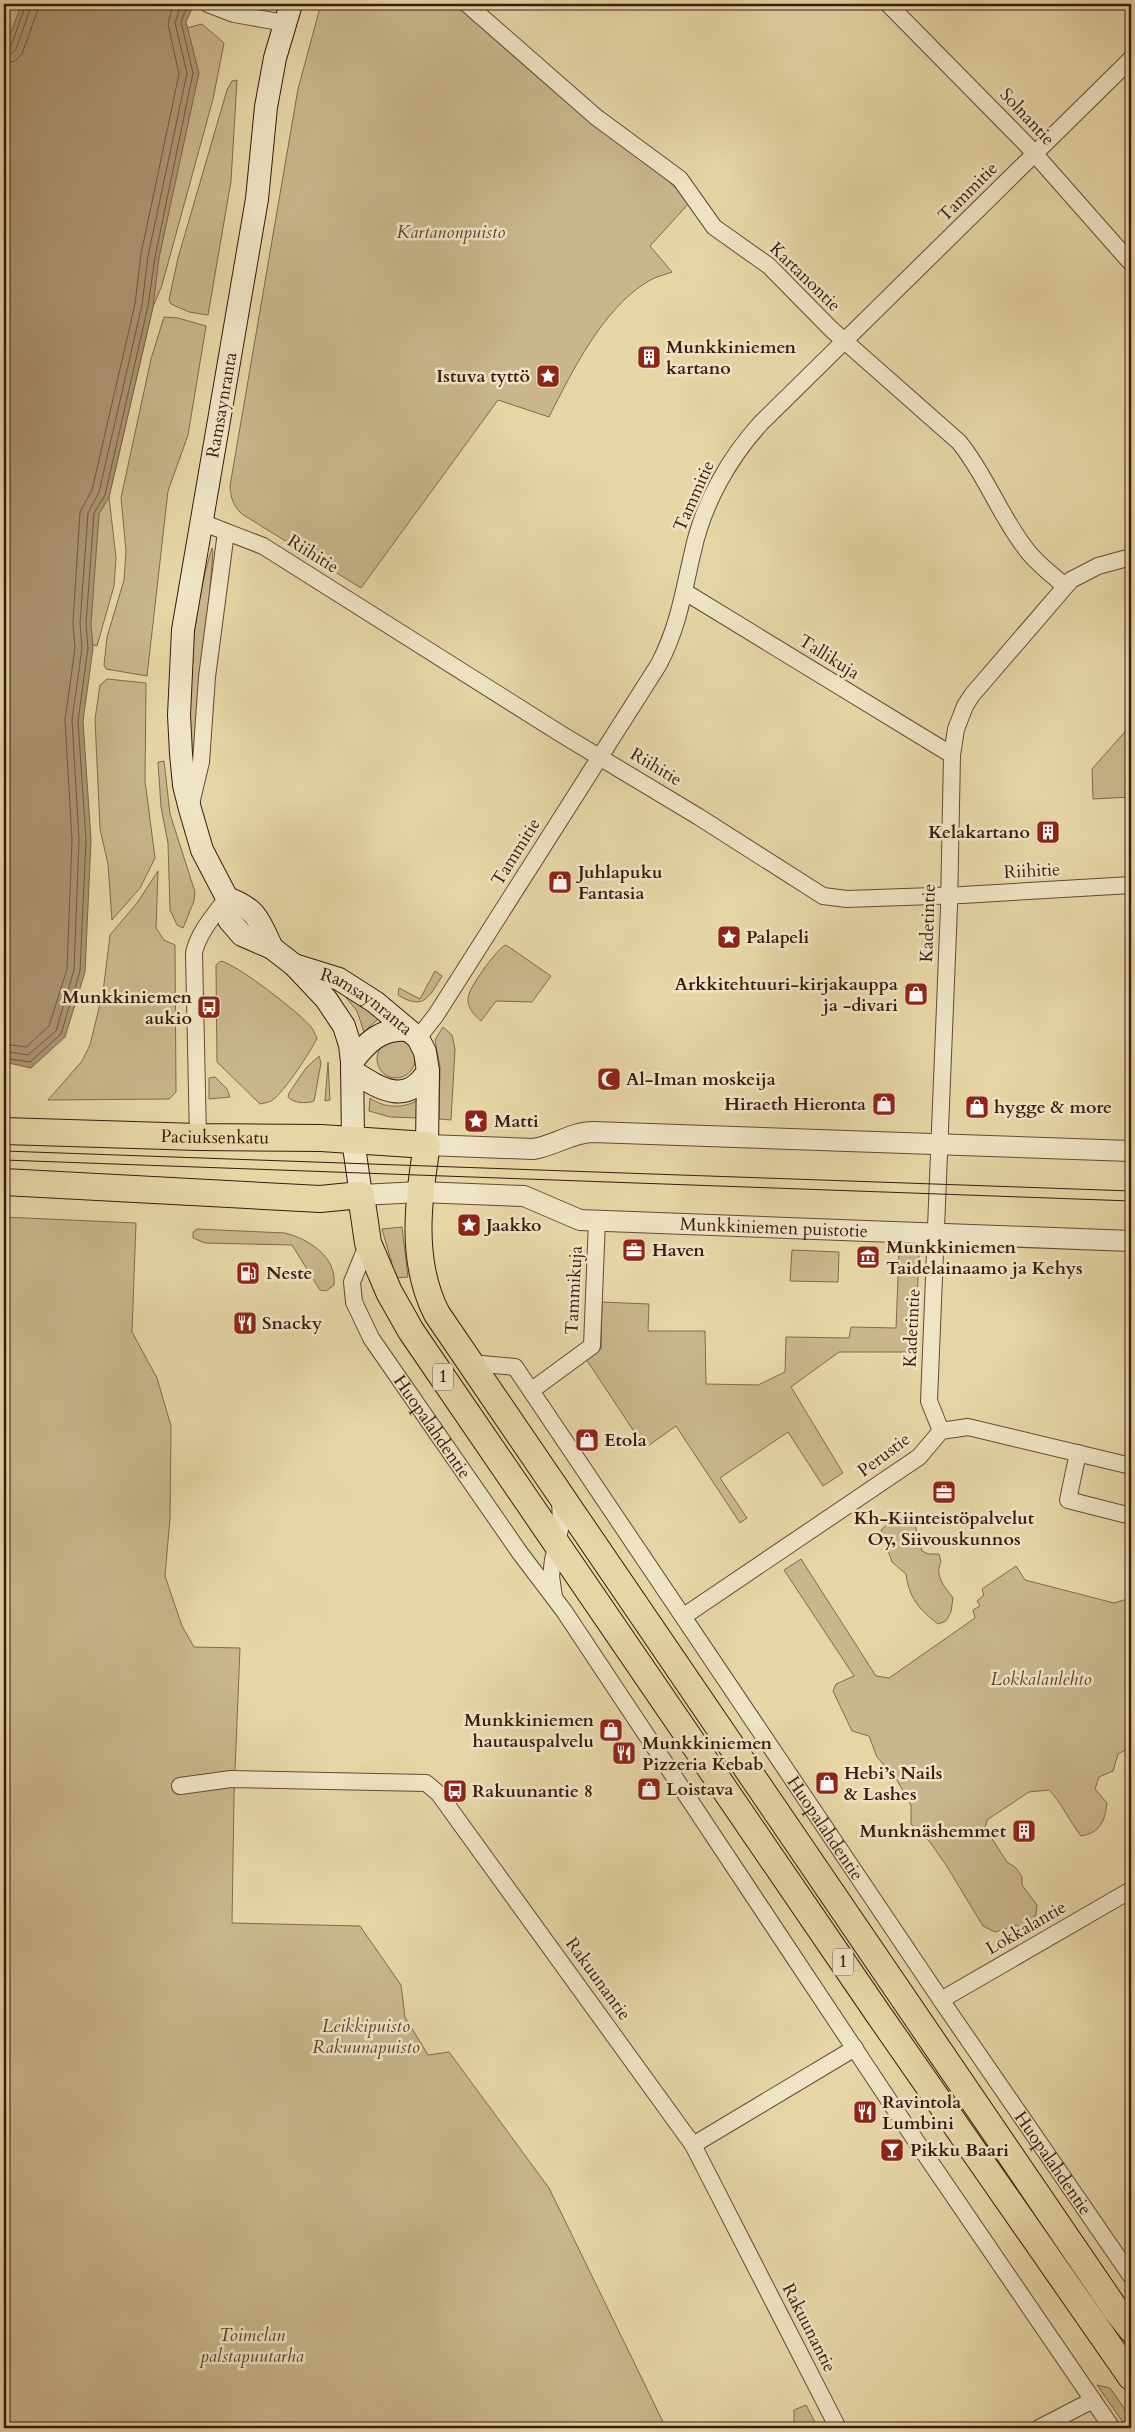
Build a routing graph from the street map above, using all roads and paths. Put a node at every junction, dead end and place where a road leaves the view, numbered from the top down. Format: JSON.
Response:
{"nodes":[{"id":1,"x":208,"y":4,"type":"edge"},
{"id":2,"x":467,"y":4,"type":"edge"},
{"id":3,"x":888,"y":4,"type":"edge"},
{"id":4,"x":288,"y":13,"type":"edge"},
{"id":5,"x":1131,"y":59,"type":"edge"},
{"id":6,"x":1034,"y":154,"type":"junction"},
{"id":7,"x":1131,"y":264,"type":"edge"},
{"id":8,"x":846,"y":342,"type":"junction"},
{"id":9,"x":201,"y":522,"type":"junction"},
{"id":10,"x":226,"y":532,"type":"junction"},
{"id":11,"x":1131,"y":557,"type":"edge"},
{"id":12,"x":1065,"y":586,"type":"junction"},
{"id":13,"x":685,"y":592,"type":"junction"},
{"id":14,"x":952,"y":755,"type":"junction"},
{"id":15,"x":600,"y":758,"type":"junction"},
{"id":16,"x":190,"y":809,"type":"junction"},
{"id":17,"x":1131,"y":885,"type":"edge"},
{"id":18,"x":949,"y":895,"type":"junction"},
{"id":19,"x":227,"y":898,"type":"junction"},
{"id":20,"x":294,"y":965,"type":"junction"},
{"id":21,"x":413,"y":1034,"type":"junction"},
{"id":22,"x":352,"y":1066,"type":"junction"},
{"id":23,"x":428,"y":1071,"type":"junction"},
{"id":24,"x":4,"y":1131,"type":"edge"},
{"id":25,"x":198,"y":1137,"type":"junction"},
{"id":26,"x":353,"y":1140,"type":"junction"},
{"id":27,"x":939,"y":1144,"type":"junction"},
{"id":28,"x":427,"y":1145,"type":"junction"},
{"id":29,"x":1131,"y":1151,"type":"edge"},
{"id":30,"x":4,"y":1182,"type":"edge"},
{"id":31,"x":420,"y":1192,"type":"junction"},
{"id":32,"x":362,"y":1195,"type":"junction"},
{"id":33,"x":597,"y":1220,"type":"junction"},
{"id":34,"x":935,"y":1234,"type":"junction"},
{"id":35,"x":1131,"y":1241,"type":"edge"},
{"id":36,"x":368,"y":1243,"type":"junction"},
{"id":37,"x":470,"y":1363,"type":"junction"},
{"id":38,"x":532,"y":1390,"type":"junction"},
{"id":39,"x":941,"y":1431,"type":"junction"},
{"id":40,"x":1078,"y":1453,"type":"junction"},
{"id":41,"x":1131,"y":1466,"type":"edge"},
{"id":42,"x":560,"y":1494,"type":"junction"},
{"id":43,"x":1131,"y":1516,"type":"edge"},
{"id":44,"x":557,"y":1545,"type":"junction"},
{"id":45,"x":554,"y":1597,"type":"junction"},
{"id":46,"x":684,"y":1616,"type":"junction"},
{"id":47,"x":180,"y":1786,"type":"dead end"},
{"id":48,"x":1131,"y":1890,"type":"edge"},
{"id":49,"x":941,"y":2000,"type":"junction"},
{"id":50,"x":855,"y":2048,"type":"junction"},
{"id":51,"x":693,"y":2145,"type":"junction"},
{"id":52,"x":1131,"y":2276,"type":"edge"},
{"id":53,"x":1131,"y":2329,"type":"edge"},
{"id":54,"x":1131,"y":2377,"type":"edge"},
{"id":55,"x":1093,"y":2400,"type":"junction"},
{"id":56,"x":838,"y":2428,"type":"edge"},
{"id":57,"x":1039,"y":2428,"type":"edge"},
{"id":58,"x":1112,"y":2428,"type":"edge"}],
"edges":[{"from":1,"to":4,"type":"street"},
{"from":2,"to":8,"type":"street","name":"Kartanontie"},
{"from":3,"to":6,"type":"street","name":"Solnantie"},
{"from":4,"to":9,"type":"main road","name":"Ramsaynranta"},
{"from":5,"to":6,"type":"street","name":"Tammitie"},
{"from":6,"to":7,"type":"street","name":"Solnantie"},
{"from":6,"to":8,"type":"street","name":"Tammitie"},
{"from":8,"to":12,"type":"street","name":"Kartanontie"},
{"from":8,"to":13,"type":"street","name":"Tammitie"},
{"from":9,"to":10,"type":"street","name":"Riihitie"},
{"from":9,"to":16,"type":"main road","name":"Ramsaynranta"},
{"from":10,"to":15,"type":"street","name":"Riihitie"},
{"from":10,"to":16,"type":"street","name":"Ramsaynranta"},
{"from":11,"to":12,"type":"street","name":"Kadetintie"},
{"from":12,"to":14,"type":"street","name":"Kadetintie"},
{"from":13,"to":14,"type":"street","name":"Tallikuja"},
{"from":13,"to":15,"type":"street","name":"Tammitie"},
{"from":14,"to":18,"type":"street","name":"Kadetintie"},
{"from":15,"to":18,"type":"street","name":"Riihitie"},
{"from":15,"to":21,"type":"street","name":"Tammitie"},
{"from":16,"to":19,"type":"main road","name":"Ramsaynranta"},
{"from":17,"to":18,"type":"street","name":"Riihitie"},
{"from":18,"to":27,"type":"street","name":"Kadetintie"},
{"from":19,"to":20,"type":"main road","name":"Ramsaynranta"},
{"from":19,"to":25,"type":"street"},
{"from":20,"to":21,"type":"main road","name":"Ramsaynranta"},
{"from":20,"to":22,"type":"main road","name":"Ramsaynranta"},
{"from":21,"to":22,"type":"main road"},
{"from":21,"to":23,"type":"main road","name":"Ramsaynranta"},
{"from":22,"to":23,"type":"main road"},
{"from":22,"to":26,"type":"main road","name":"Ramsaynranta"},
{"from":23,"to":28,"type":"main road","name":"Ramsaynranta"},
{"from":24,"to":25,"type":"main road","name":"Paciuksenkatu"},
{"from":25,"to":26,"type":"main road","name":"Paciuksenkatu"},
{"from":26,"to":28,"type":"main road","name":"Paciuksenkatu"},
{"from":26,"to":32,"type":"main road","name":"Huopalahdentie"},
{"from":27,"to":28,"type":"street"},
{"from":27,"to":29,"type":"street"},
{"from":27,"to":34,"type":"street","name":"Kadetintie"},
{"from":28,"to":31,"type":"main road","name":"Huopalahdentie"},
{"from":30,"to":32,"type":"main road"},
{"from":31,"to":32,"type":"street"},
{"from":31,"to":33,"type":"street","name":"Munkkiniemen puistotie"},
{"from":31,"to":37,"type":"main road","name":"Huopalahdentie","number":"1"},
{"from":32,"to":36,"type":"main road","name":"Huopalahdentie","number":"1"},
{"from":33,"to":34,"type":"street","name":"Munkkiniemen puistotie"},
{"from":33,"to":38,"type":"street","name":"Tammikuja"},
{"from":34,"to":35,"type":"street","name":"Munkkiniemen puistotie"},
{"from":34,"to":39,"type":"street","name":"Kadetintie"},
{"from":36,"to":44,"type":"main road","name":"Huopalahdentie","number":"1"},
{"from":36,"to":45,"type":"street","name":"Huopalahdentie"},
{"from":37,"to":38,"type":"street","name":"Huopalahdentie"},
{"from":37,"to":42,"type":"main road","name":"Huopalahdentie","number":"1"},
{"from":38,"to":46,"type":"street","name":"Huopalahdentie"},
{"from":39,"to":40,"type":"street"},
{"from":39,"to":46,"type":"street","name":"Perustie"},
{"from":40,"to":41,"type":"street"},
{"from":40,"to":43,"type":"street"},
{"from":42,"to":44,"type":"street","name":"Huopalahdentie"},
{"from":42,"to":53,"type":"main road","name":"Huopalahdentie","number":"1"},
{"from":44,"to":45,"type":"street","name":"Huopalahdentie"},
{"from":44,"to":54,"type":"main road","name":"Huopalahdentie","number":"1"},
{"from":45,"to":50,"type":"street","name":"Huopalahdentie"},
{"from":46,"to":49,"type":"street","name":"Huopalahdentie"},
{"from":47,"to":51,"type":"street","name":"Rakuunantie"},
{"from":48,"to":49,"type":"street","name":"Lokkalantie"},
{"from":49,"to":52,"type":"street","name":"Huopalahdentie"},
{"from":50,"to":51,"type":"street"},
{"from":50,"to":55,"type":"street","name":"Huopalahdentie"},
{"from":51,"to":56,"type":"street","name":"Rakuunantie"},
{"from":55,"to":57,"type":"street"},
{"from":55,"to":58,"type":"street","name":"Huopalahdentie"}]}
